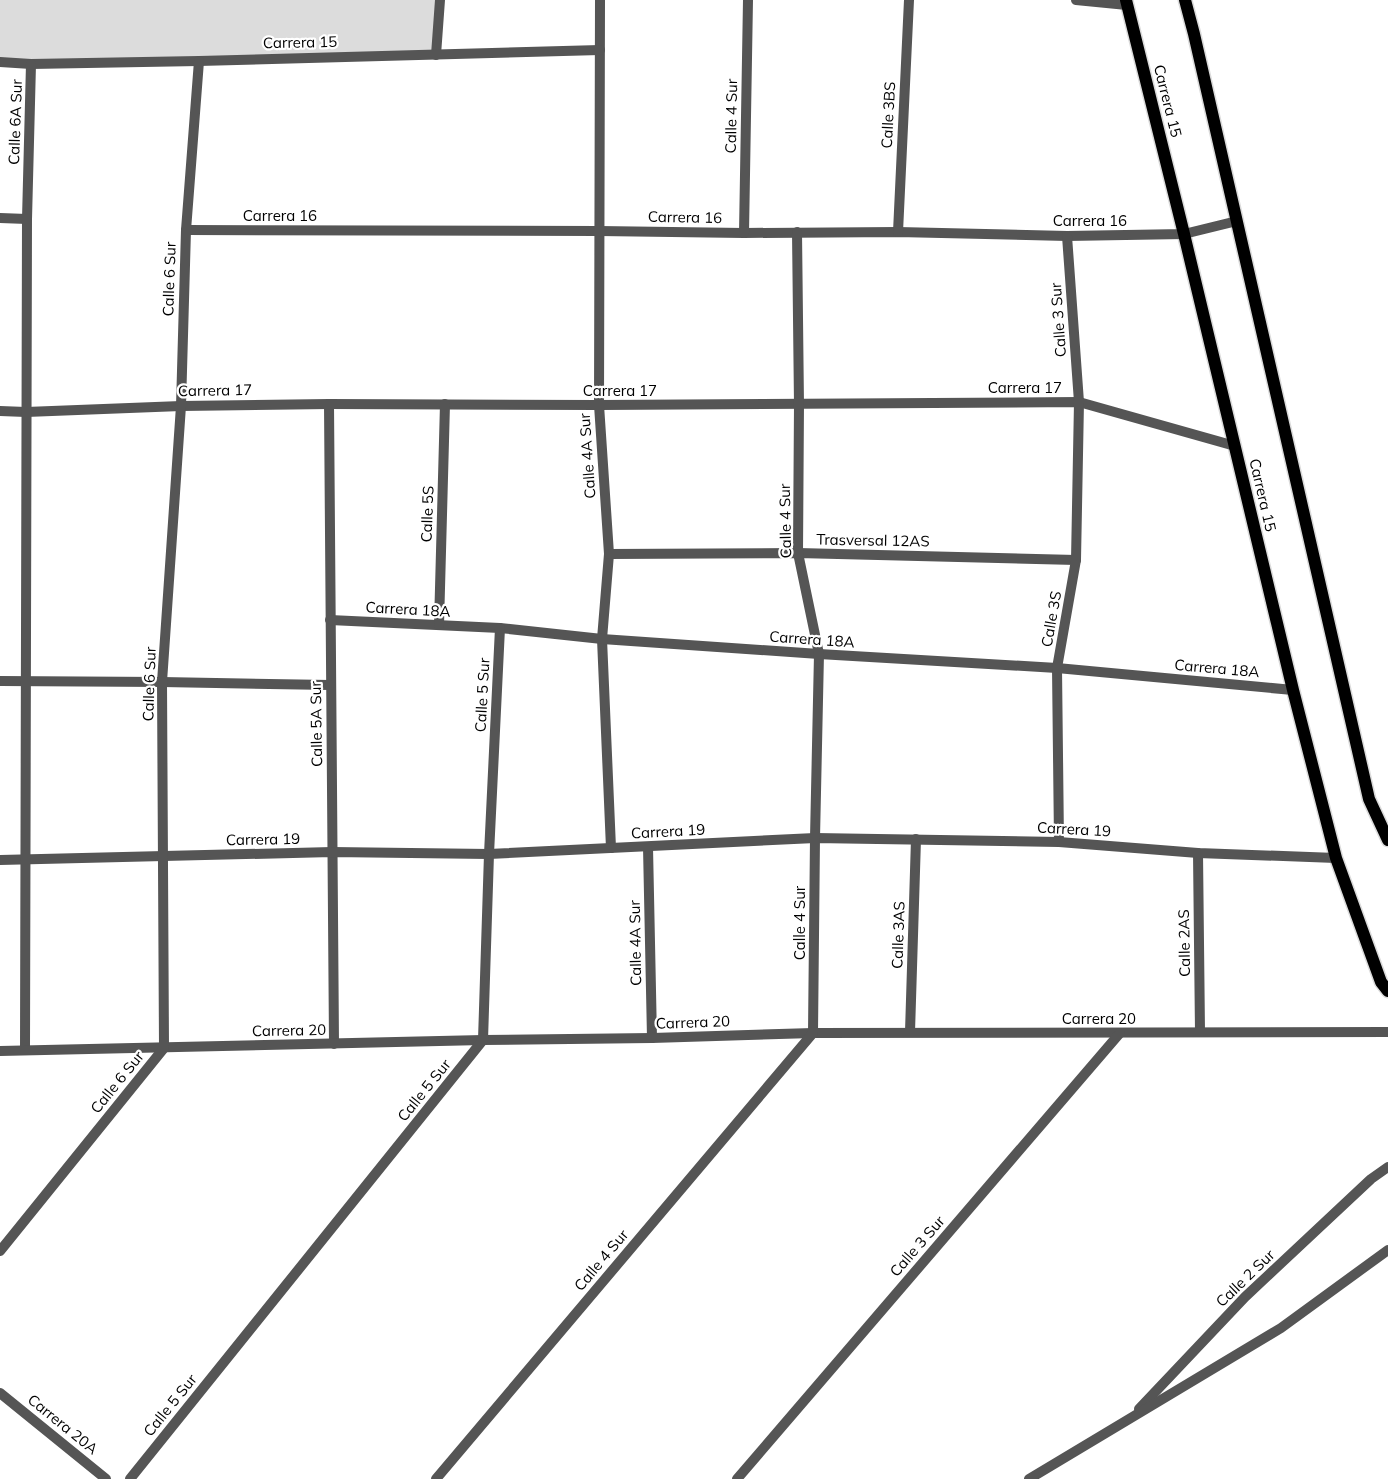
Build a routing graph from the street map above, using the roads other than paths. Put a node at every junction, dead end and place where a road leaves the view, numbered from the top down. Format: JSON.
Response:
{"nodes":[{"id":1,"x":440,"y":0,"type":"edge"},
{"id":2,"x":600,"y":0,"type":"edge"},
{"id":3,"x":748,"y":0,"type":"edge"},
{"id":4,"x":909,"y":0,"type":"edge"},
{"id":5,"x":1076,"y":0,"type":"edge"},
{"id":6,"x":1185,"y":0,"type":"edge"},
{"id":7,"x":1126,"y":3,"type":"edge"},
{"id":8,"x":600,"y":50,"type":"junction"},
{"id":9,"x":436,"y":55,"type":"junction"},
{"id":10,"x":199,"y":61,"type":"junction"},
{"id":11,"x":0,"y":62,"type":"edge"},
{"id":12,"x":31,"y":64,"type":"junction"},
{"id":13,"x":0,"y":218,"type":"edge"},
{"id":14,"x":27,"y":219,"type":"junction"},
{"id":15,"x":1237,"y":221,"type":"junction"},
{"id":16,"x":186,"y":230,"type":"junction"},
{"id":17,"x":599,"y":231,"type":"junction"},
{"id":18,"x":797,"y":232,"type":"junction"},
{"id":19,"x":898,"y":232,"type":"junction"},
{"id":20,"x":744,"y":233,"type":"junction"},
{"id":21,"x":1184,"y":234,"type":"junction"},
{"id":22,"x":1067,"y":236,"type":"junction"},
{"id":23,"x":1079,"y":402,"type":"junction"},
{"id":24,"x":329,"y":404,"type":"junction"},
{"id":25,"x":445,"y":404,"type":"junction"},
{"id":26,"x":799,"y":404,"type":"junction"},
{"id":27,"x":599,"y":405,"type":"junction"},
{"id":28,"x":181,"y":406,"type":"junction"},
{"id":29,"x":0,"y":411,"type":"edge"},
{"id":30,"x":26,"y":412,"type":"junction"},
{"id":31,"x":1235,"y":446,"type":"junction"},
{"id":32,"x":798,"y":553,"type":"junction"},
{"id":33,"x":609,"y":554,"type":"junction"},
{"id":34,"x":1076,"y":560,"type":"junction"},
{"id":35,"x":330,"y":620,"type":"junction"},
{"id":36,"x":439,"y":625,"type":"junction"},
{"id":37,"x":500,"y":628,"type":"junction"},
{"id":38,"x":602,"y":639,"type":"junction"},
{"id":39,"x":819,"y":654,"type":"junction"},
{"id":40,"x":1057,"y":668,"type":"junction"},
{"id":41,"x":0,"y":681,"type":"edge"},
{"id":42,"x":26,"y":682,"type":"junction"},
{"id":43,"x":162,"y":682,"type":"junction"},
{"id":44,"x":330,"y":685,"type":"junction"},
{"id":45,"x":1293,"y":690,"type":"junction"},
{"id":46,"x":814,"y":838,"type":"junction"},
{"id":47,"x":916,"y":839,"type":"junction"},
{"id":48,"x":1388,"y":840,"type":"edge"},
{"id":49,"x":1059,"y":842,"type":"junction"},
{"id":50,"x":648,"y":847,"type":"junction"},
{"id":51,"x":611,"y":848,"type":"junction"},
{"id":52,"x":332,"y":852,"type":"junction"},
{"id":53,"x":1198,"y":853,"type":"junction"},
{"id":54,"x":489,"y":854,"type":"junction"},
{"id":55,"x":164,"y":856,"type":"junction"},
{"id":56,"x":1336,"y":858,"type":"junction"},
{"id":57,"x":25,"y":859,"type":"junction"},
{"id":58,"x":0,"y":860,"type":"edge"},
{"id":59,"x":1388,"y":991,"type":"edge"},
{"id":60,"x":910,"y":1032,"type":"junction"},
{"id":61,"x":1200,"y":1032,"type":"junction"},
{"id":62,"x":1388,"y":1032,"type":"edge"},
{"id":63,"x":813,"y":1033,"type":"junction"},
{"id":64,"x":1120,"y":1033,"type":"junction"},
{"id":65,"x":652,"y":1038,"type":"junction"},
{"id":66,"x":483,"y":1040,"type":"junction"},
{"id":67,"x":334,"y":1044,"type":"junction"},
{"id":68,"x":164,"y":1048,"type":"junction"},
{"id":69,"x":25,"y":1050,"type":"junction"},
{"id":70,"x":0,"y":1051,"type":"edge"},
{"id":71,"x":1388,"y":1167,"type":"edge"},
{"id":72,"x":1388,"y":1250,"type":"edge"},
{"id":73,"x":0,"y":1251,"type":"edge"},
{"id":74,"x":0,"y":1393,"type":"edge"},
{"id":75,"x":1130,"y":1418,"type":"junction"},
{"id":76,"x":106,"y":1479,"type":"edge"},
{"id":77,"x":130,"y":1479,"type":"edge"},
{"id":78,"x":436,"y":1479,"type":"edge"},
{"id":79,"x":737,"y":1479,"type":"edge"},
{"id":80,"x":1029,"y":1479,"type":"edge"}],
"edges":[{"from":1,"to":9,"type":"street"},
{"from":2,"to":8,"type":"street","name":"Calle 4A Sur"},
{"from":3,"to":20,"type":"street","name":"Calle 4 Sur"},
{"from":4,"to":19,"type":"street","name":"Calle 3BS"},
{"from":5,"to":7,"type":"street"},
{"from":6,"to":15,"type":"main road"},
{"from":7,"to":21,"type":"main road","name":"Carrera 15"},
{"from":8,"to":9,"type":"street","name":"Carrera 15"},
{"from":8,"to":17,"type":"street","name":"Calle 4A Sur"},
{"from":9,"to":10,"type":"street","name":"Carrera 15"},
{"from":10,"to":12,"type":"street","name":"Carrera 15"},
{"from":10,"to":16,"type":"street","name":"Calle 6 Sur"},
{"from":11,"to":12,"type":"street","name":"Carrera 15"},
{"from":12,"to":14,"type":"street","name":"Calle 6A Sur"},
{"from":13,"to":14,"type":"street"},
{"from":14,"to":30,"type":"street","name":"Calle 6A Sur"},
{"from":15,"to":21,"type":"street","name":"Carrera 16"},
{"from":15,"to":48,"type":"main road"},
{"from":16,"to":17,"type":"street","name":"Carrera 16"},
{"from":16,"to":28,"type":"street","name":"Calle 6 Sur"},
{"from":17,"to":20,"type":"street","name":"Carrera 16"},
{"from":17,"to":27,"type":"street","name":"Calle 4A Sur"},
{"from":18,"to":19,"type":"street","name":"Carrera 16"},
{"from":18,"to":20,"type":"street","name":"Carrera 16"},
{"from":18,"to":26,"type":"street","name":"Calle 4 Sur"},
{"from":19,"to":22,"type":"street","name":"Carrera 16"},
{"from":21,"to":22,"type":"street","name":"Carrera 16"},
{"from":21,"to":31,"type":"main road","name":"Carrera 15"},
{"from":22,"to":23,"type":"street","name":"Calle 3 Sur"},
{"from":23,"to":26,"type":"street","name":"Carrera 17"},
{"from":23,"to":31,"type":"street","name":"Carrera 17"},
{"from":23,"to":34,"type":"street","name":"Calle 3S"},
{"from":24,"to":25,"type":"street","name":"Carrera 17"},
{"from":24,"to":28,"type":"street","name":"Carrera 17"},
{"from":24,"to":35,"type":"street","name":"Calle 5A Sur"},
{"from":25,"to":27,"type":"street","name":"Carrera 17"},
{"from":25,"to":36,"type":"street","name":"Calle 5S"},
{"from":26,"to":27,"type":"street","name":"Carrera 17"},
{"from":26,"to":32,"type":"street","name":"Calle 4 Sur"},
{"from":27,"to":33,"type":"street","name":"Calle 4A Sur"},
{"from":28,"to":30,"type":"street","name":"Carrera 17"},
{"from":28,"to":43,"type":"street","name":"Calle 6 Sur"},
{"from":29,"to":30,"type":"street","name":"Carrera 17"},
{"from":30,"to":42,"type":"street","name":"Calle 6A Sur"},
{"from":31,"to":45,"type":"main road","name":"Carrera 15"},
{"from":32,"to":33,"type":"street","name":"Trasversal 12AS"},
{"from":32,"to":34,"type":"street","name":"Trasversal 12AS"},
{"from":32,"to":39,"type":"street","name":"Calle 4 Sur"},
{"from":33,"to":38,"type":"street","name":"Calle 4A Sur"},
{"from":34,"to":40,"type":"street","name":"Calle 3S"},
{"from":35,"to":36,"type":"street","name":"Carrera 18A"},
{"from":35,"to":44,"type":"street","name":"Calle 5A Sur"},
{"from":36,"to":37,"type":"street","name":"Carrera 18A"},
{"from":37,"to":38,"type":"street","name":"Carrera 18A"},
{"from":37,"to":54,"type":"street","name":"Calle 5 Sur"},
{"from":38,"to":39,"type":"street","name":"Carrera 18A"},
{"from":38,"to":51,"type":"street","name":"Calle 4A Sur"},
{"from":39,"to":40,"type":"street","name":"Carrera 18A"},
{"from":39,"to":46,"type":"street","name":"Calle 4 Sur"},
{"from":40,"to":45,"type":"street","name":"Carrera 18A"},
{"from":40,"to":49,"type":"street","name":"Calle 3S"},
{"from":41,"to":42,"type":"street"},
{"from":42,"to":43,"type":"street"},
{"from":42,"to":57,"type":"street","name":"Calle 6A Sur"},
{"from":43,"to":44,"type":"street"},
{"from":43,"to":55,"type":"street","name":"Calle 6 Sur"},
{"from":44,"to":52,"type":"street","name":"Calle 5A Sur"},
{"from":45,"to":56,"type":"main road","name":"Carrera 15"},
{"from":46,"to":47,"type":"street","name":"Carrera 19"},
{"from":46,"to":50,"type":"street","name":"Carrera 19"},
{"from":46,"to":63,"type":"street","name":"Calle 4 Sur"},
{"from":47,"to":49,"type":"street","name":"Carrera 19"},
{"from":47,"to":60,"type":"street","name":"Calle 3AS"},
{"from":49,"to":53,"type":"street","name":"Carrera 19"},
{"from":50,"to":51,"type":"street","name":"Carrera 19"},
{"from":50,"to":65,"type":"street","name":"Calle 4A Sur"},
{"from":51,"to":54,"type":"street","name":"Carrera 19"},
{"from":52,"to":54,"type":"street","name":"Carrera 19"},
{"from":52,"to":55,"type":"street","name":"Carrera 19"},
{"from":52,"to":67,"type":"street","name":"Calle 5A Sur"},
{"from":53,"to":56,"type":"street","name":"Carrera 19"},
{"from":53,"to":61,"type":"street","name":"Calle 2AS"},
{"from":54,"to":66,"type":"street","name":"Calle 5 Sur"},
{"from":55,"to":57,"type":"street","name":"Carrera 19"},
{"from":55,"to":68,"type":"street","name":"Calle 6 Sur"},
{"from":56,"to":59,"type":"main road","name":"Carrera 15"},
{"from":57,"to":58,"type":"street","name":"Carrera 19"},
{"from":57,"to":69,"type":"street","name":"Calle 6A Sur"},
{"from":60,"to":63,"type":"street","name":"Carrera 20"},
{"from":60,"to":64,"type":"street","name":"Carrera 20"},
{"from":61,"to":62,"type":"street","name":"Carrera 20"},
{"from":61,"to":64,"type":"street","name":"Carrera 20"},
{"from":63,"to":65,"type":"street","name":"Carrera 20"},
{"from":63,"to":78,"type":"street","name":"Calle 4 Sur"},
{"from":64,"to":79,"type":"street","name":"Calle 3 Sur"},
{"from":65,"to":66,"type":"street","name":"Carrera 20"},
{"from":66,"to":67,"type":"street","name":"Carrera 20"},
{"from":66,"to":77,"type":"street","name":"Calle 5 Sur"},
{"from":67,"to":68,"type":"street","name":"Carrera 20"},
{"from":68,"to":69,"type":"street","name":"Carrera 20"},
{"from":68,"to":73,"type":"street","name":"Calle 6 Sur"},
{"from":69,"to":70,"type":"street","name":"Carrera 20"},
{"from":71,"to":75,"type":"street","name":"Calle 2 Sur"},
{"from":72,"to":75,"type":"street","name":"Calle 2 Sur"},
{"from":74,"to":76,"type":"street","name":"Carrera 20A"},
{"from":75,"to":80,"type":"street","name":"Calle 2 Sur"}]}
